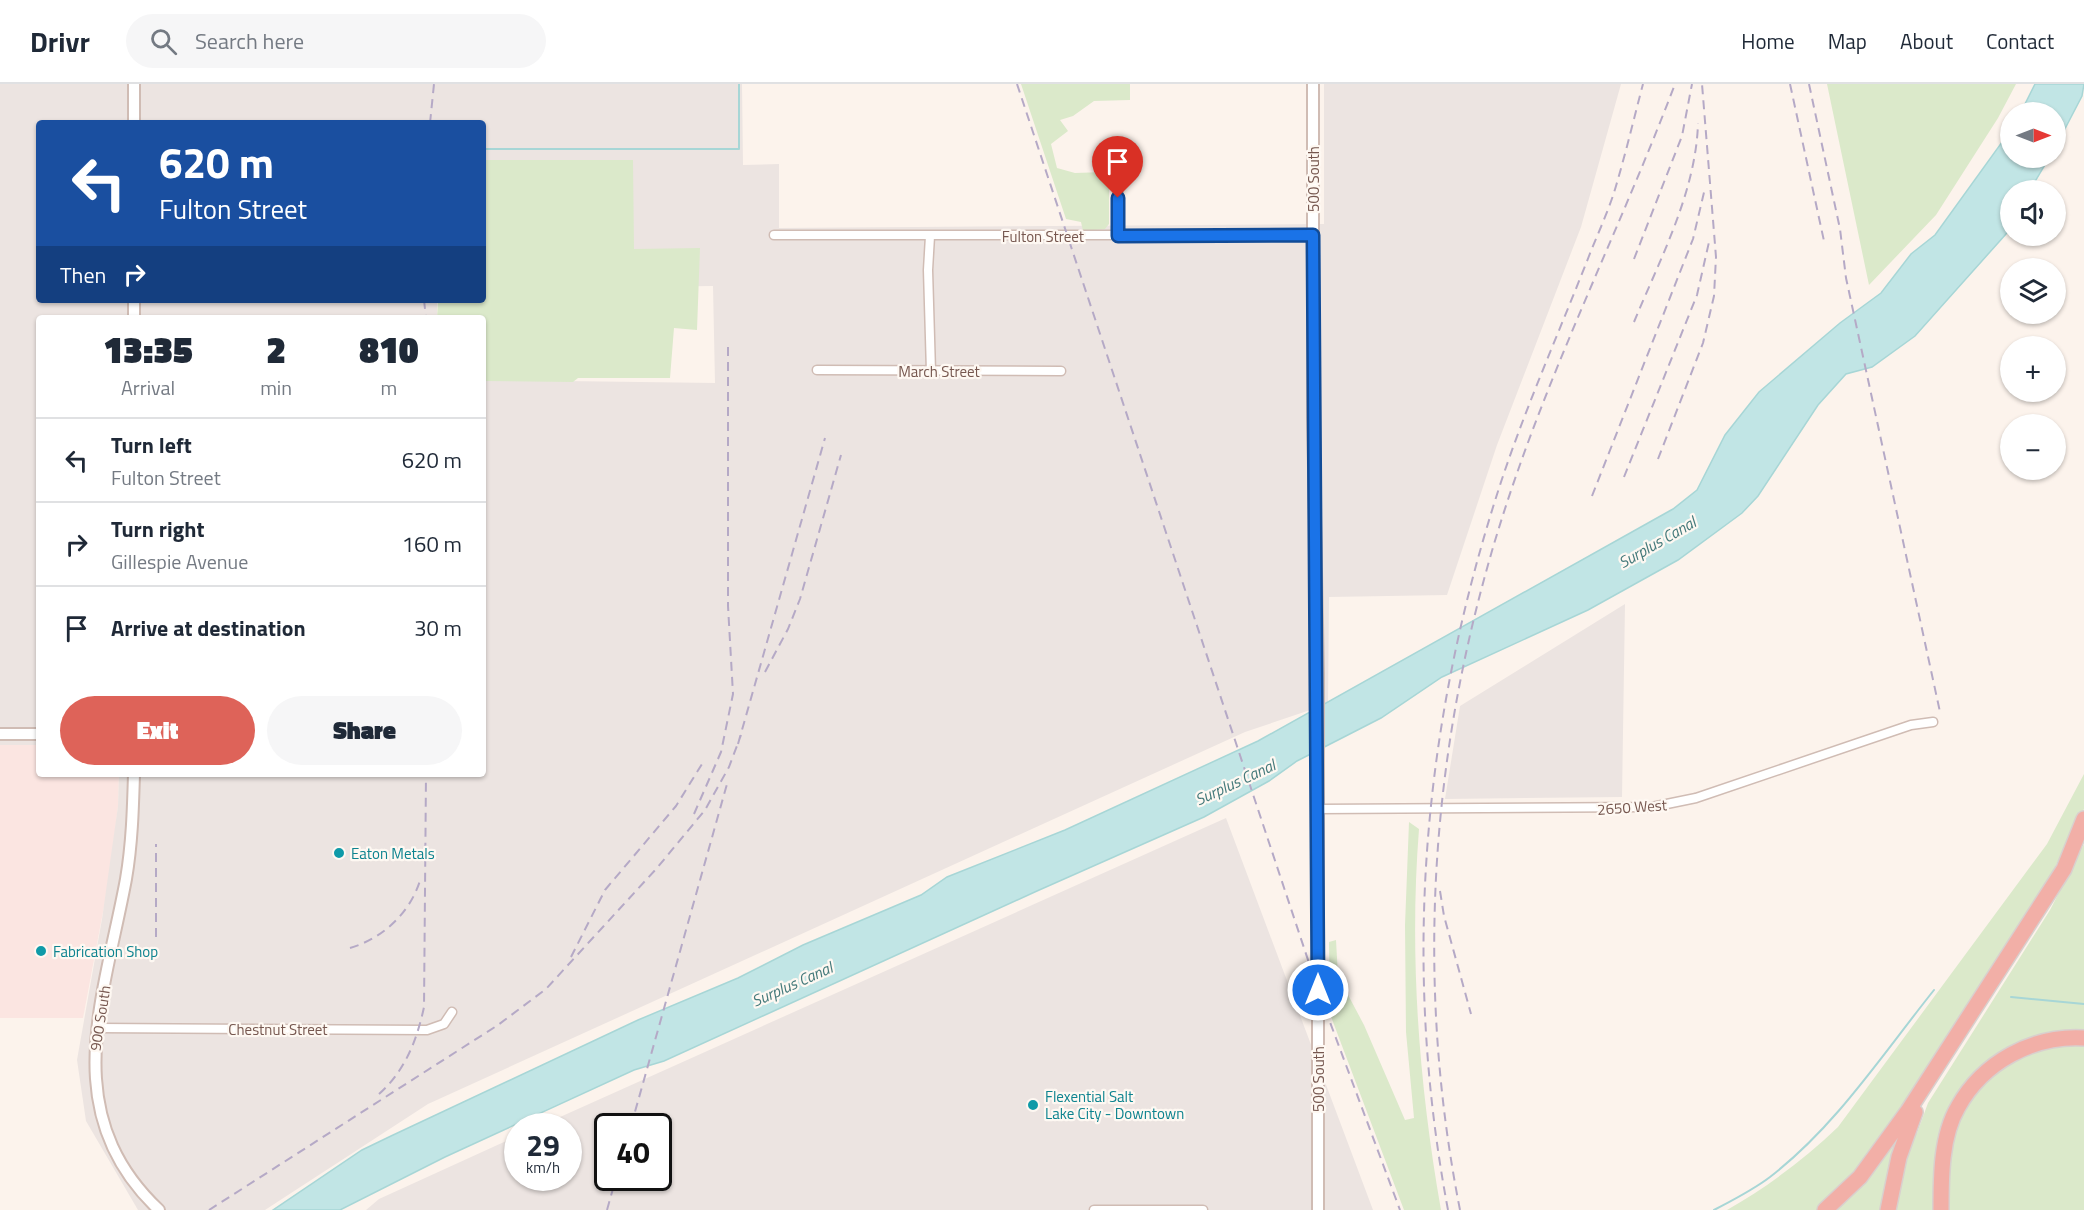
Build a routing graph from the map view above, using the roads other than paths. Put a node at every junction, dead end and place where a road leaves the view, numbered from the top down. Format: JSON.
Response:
{"nodes":[{"id":1,"x":134,"y":84,"type":"edge"},
{"id":2,"x":1313,"y":84,"type":"edge"},
{"id":3,"x":134,"y":120,"type":"edge"},
{"id":4,"x":1118,"y":179,"type":"dead end"},
{"id":5,"x":774,"y":235,"type":"dead end"},
{"id":6,"x":1313,"y":235,"type":"junction"},
{"id":7,"x":930,"y":236,"type":"junction"},
{"id":8,"x":1118,"y":236,"type":"junction"},
{"id":9,"x":817,"y":370,"type":"dead end"},
{"id":10,"x":1061,"y":371,"type":"dead end"},
{"id":11,"x":931,"y":372,"type":"junction"},
{"id":12,"x":1933,"y":722,"type":"dead end"},
{"id":13,"x":0,"y":734,"type":"edge"},
{"id":14,"x":36,"y":734,"type":"edge"},
{"id":15,"x":134,"y":777,"type":"edge"},
{"id":16,"x":1318,"y":809,"type":"junction"},
{"id":17,"x":2084,"y":819,"type":"edge"},
{"id":18,"x":452,"y":1012,"type":"dead end"},
{"id":19,"x":97,"y":1028,"type":"junction"},
{"id":20,"x":2084,"y":1038,"type":"edge"},
{"id":21,"x":1938,"y":1064,"type":"junction"},
{"id":22,"x":159,"y":1210,"type":"edge"},
{"id":23,"x":1094,"y":1210,"type":"edge"},
{"id":24,"x":1203,"y":1210,"type":"edge"},
{"id":25,"x":1317,"y":1210,"type":"edge"},
{"id":26,"x":1826,"y":1210,"type":"edge"},
{"id":27,"x":1888,"y":1210,"type":"edge"},
{"id":28,"x":1941,"y":1210,"type":"edge"}],
"edges":[{"from":1,"to":3,"type":"street"},
{"from":2,"to":6,"type":"street","name":"500 South"},
{"from":4,"to":8,"type":"street"},
{"from":5,"to":7,"type":"street","name":"Fulton Street"},
{"from":6,"to":8,"type":"street","name":"Fulton Street"},
{"from":6,"to":16,"type":"street","name":"500 South"},
{"from":7,"to":8,"type":"street","name":"Fulton Street"},
{"from":7,"to":11,"type":"street"},
{"from":9,"to":11,"type":"street","name":"March Street"},
{"from":10,"to":11,"type":"street","name":"March Street"},
{"from":12,"to":16,"type":"street","name":"2650 West"},
{"from":13,"to":14,"type":"street"},
{"from":15,"to":19,"type":"street","name":"900 South"},
{"from":16,"to":25,"type":"street","name":"500 South"},
{"from":17,"to":21,"type":"highway"},
{"from":18,"to":19,"type":"street","name":"Chestnut Street"},
{"from":19,"to":22,"type":"street","name":"900 South"},
{"from":20,"to":28,"type":"highway"},
{"from":21,"to":26,"type":"highway"},
{"from":21,"to":27,"type":"highway"},
{"from":23,"to":24,"type":"street"}]}
